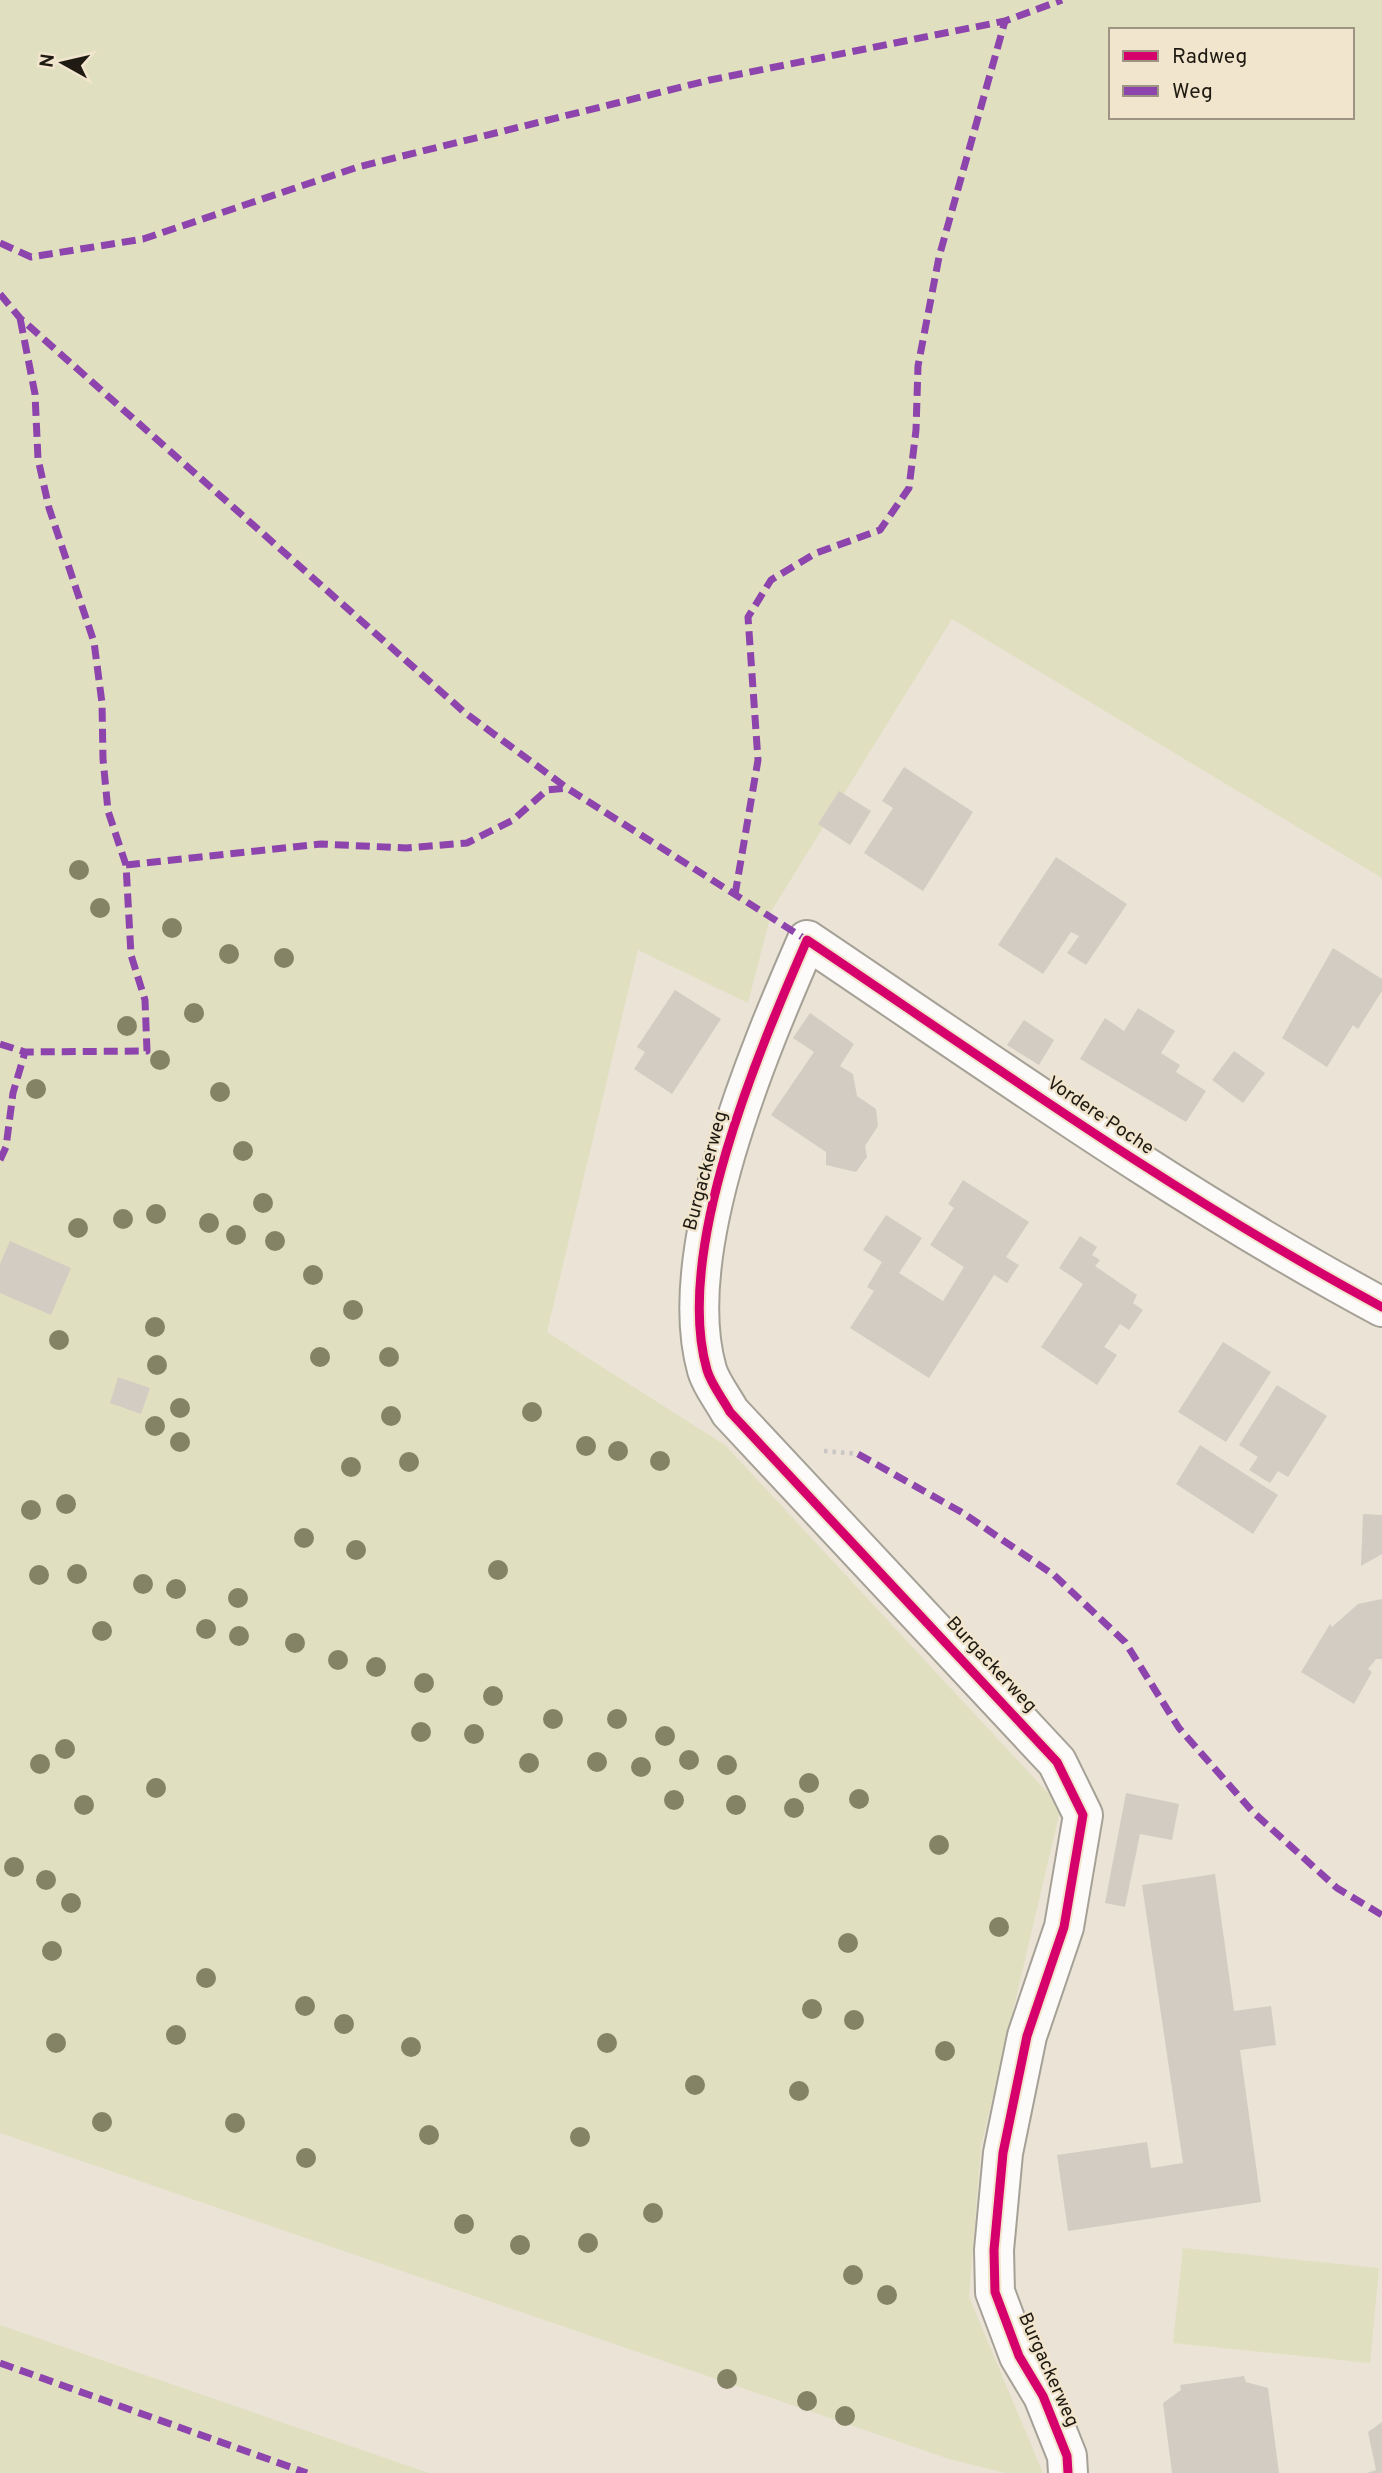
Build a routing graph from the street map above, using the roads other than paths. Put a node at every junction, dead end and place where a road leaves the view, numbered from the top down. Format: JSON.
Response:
{"nodes":[{"id":1,"x":807,"y":940,"type":"joint"},
{"id":2,"x":1382,"y":1307,"type":"edge"},
{"id":3,"x":1068,"y":2473,"type":"edge"}],
"edges":[{"from":1,"to":2,"type":"street","name":"Vordere Poche"},
{"from":1,"to":3,"type":"street","name":"Burgackerweg"}]}
